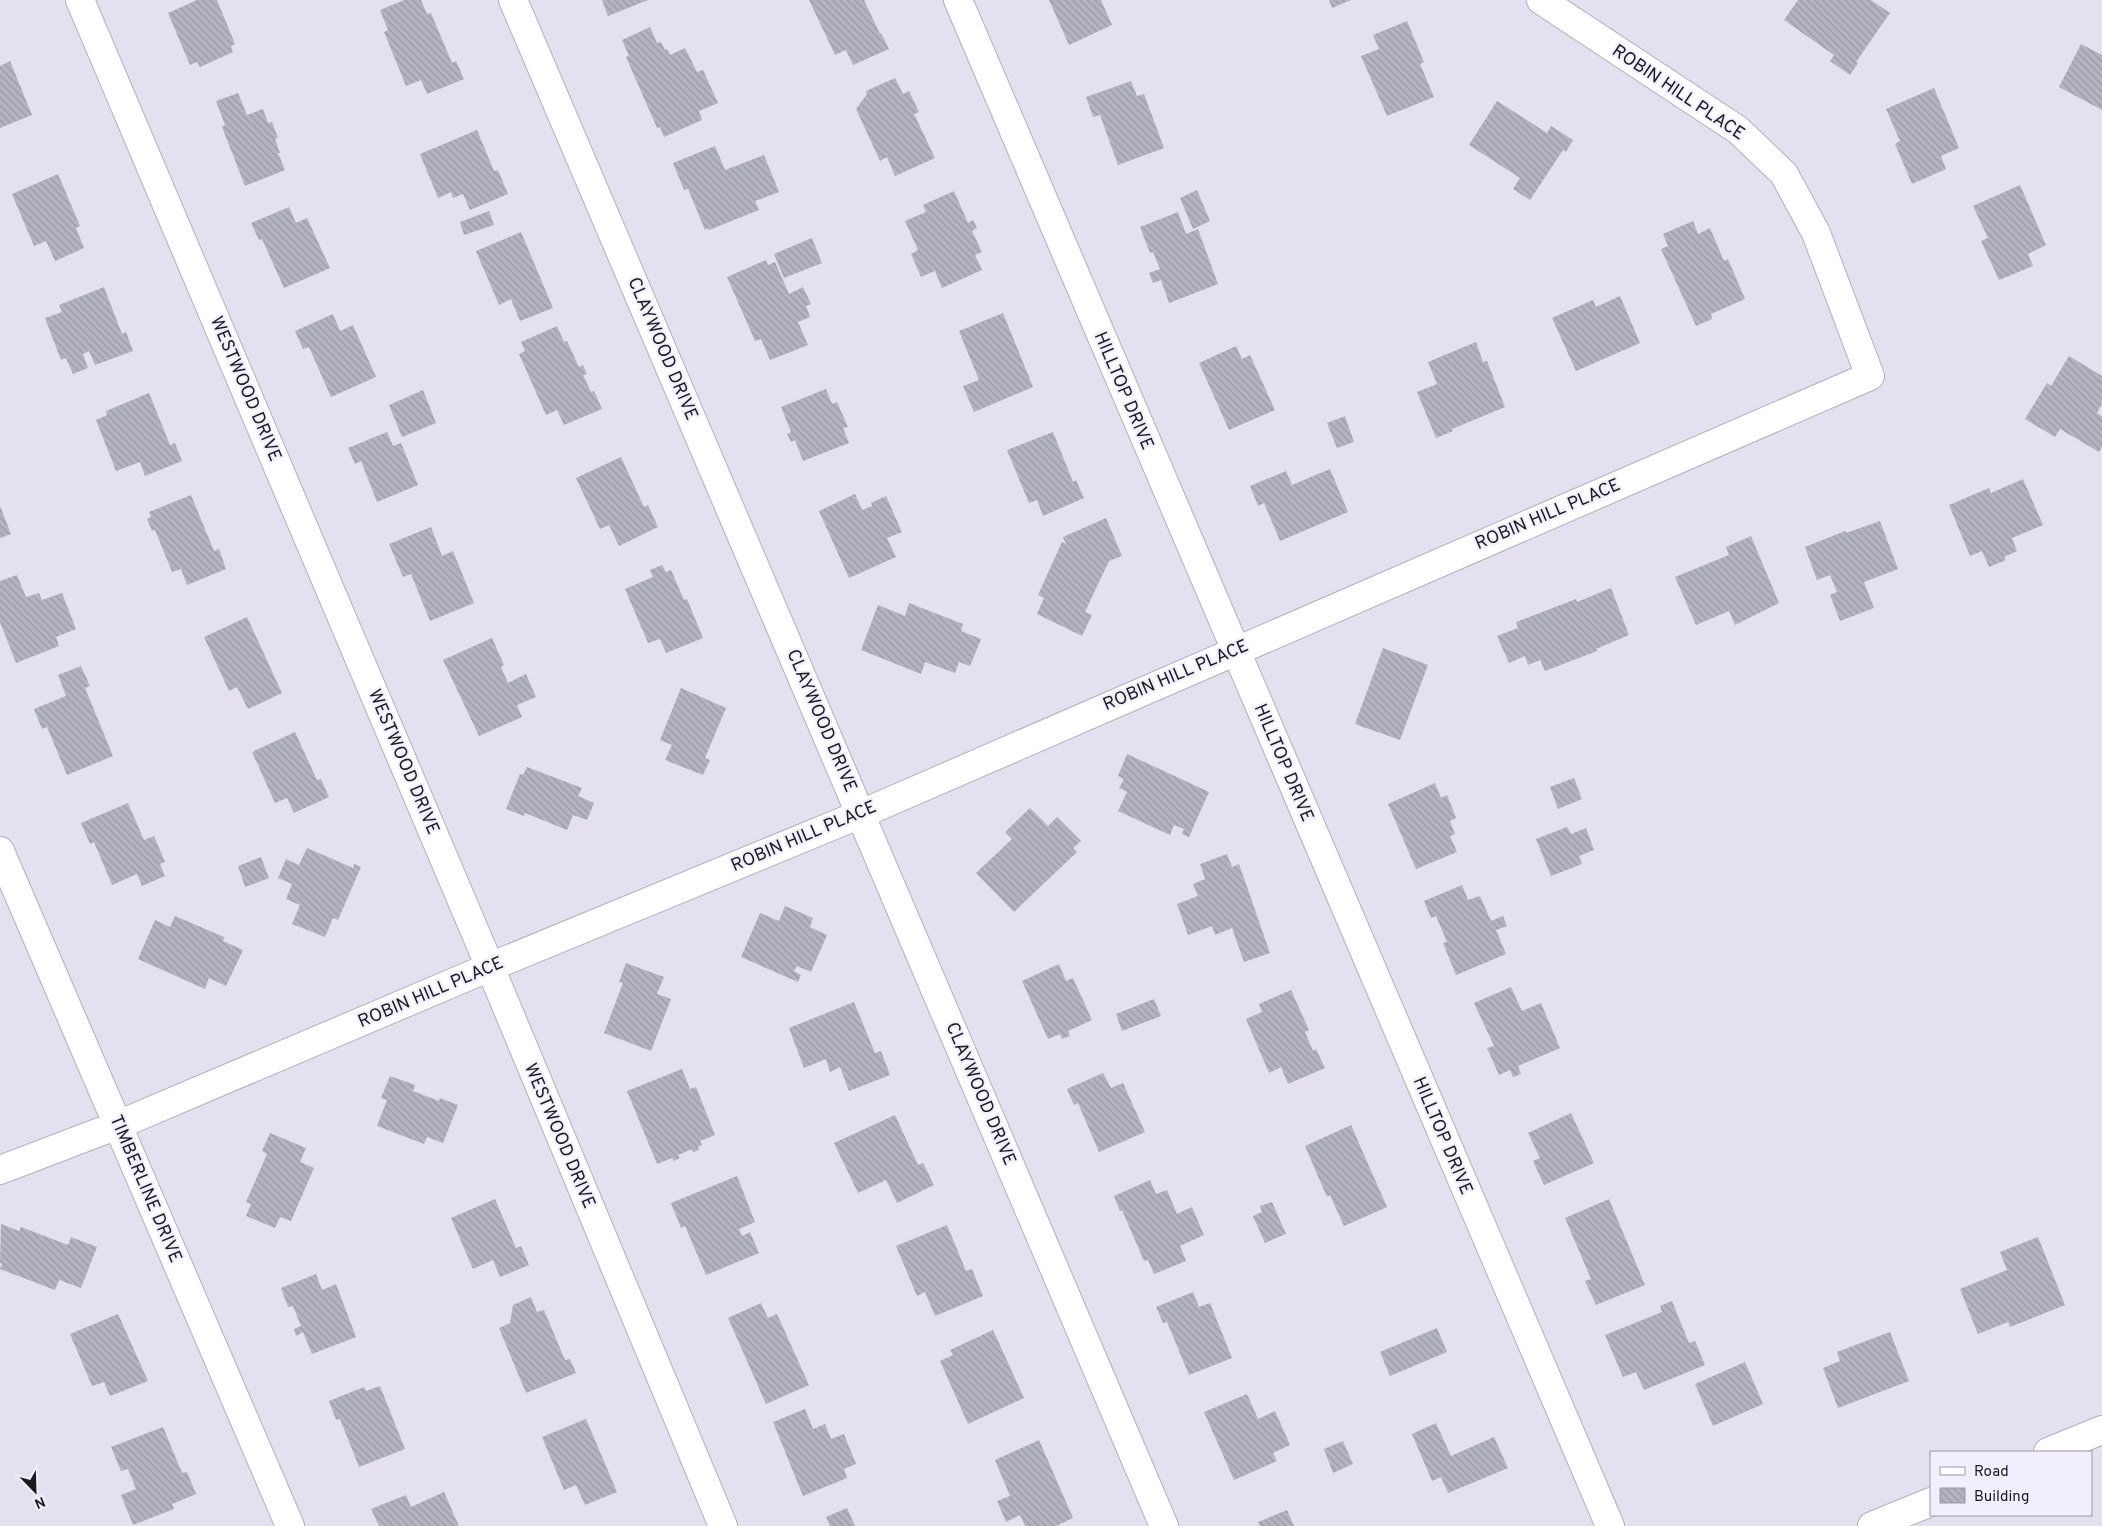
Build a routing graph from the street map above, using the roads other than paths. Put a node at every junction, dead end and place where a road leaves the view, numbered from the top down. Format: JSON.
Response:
{"nodes":[{"id":1,"x":80,"y":0,"type":"edge"},
{"id":2,"x":513,"y":0,"type":"edge"},
{"id":3,"x":958,"y":0,"type":"edge"},
{"id":4,"x":1541,"y":0,"type":"edge"},
{"id":5,"x":1235,"y":651,"type":"junction"},
{"id":6,"x":861,"y":814,"type":"junction"},
{"id":7,"x":0,"y":851,"type":"edge"},
{"id":8,"x":490,"y":967,"type":"junction"},
{"id":9,"x":118,"y":1125,"type":"junction"},
{"id":10,"x":0,"y":1170,"type":"edge"},
{"id":11,"x":2102,"y":1430,"type":"edge"},
{"id":12,"x":2050,"y":1451,"type":"edge"},
{"id":13,"x":1930,"y":1502,"type":"edge"},
{"id":14,"x":290,"y":1526,"type":"edge"},
{"id":15,"x":723,"y":1526,"type":"edge"},
{"id":16,"x":1164,"y":1526,"type":"edge"},
{"id":17,"x":1610,"y":1526,"type":"edge"},
{"id":18,"x":1872,"y":1526,"type":"edge"}],
"edges":[{"from":1,"to":8,"type":"street","name":"WESTWOOD DRIVE"},
{"from":2,"to":6,"type":"street","name":"CLAYWOOD DRIVE"},
{"from":3,"to":5,"type":"street","name":"HILLTOP DRIVE"},
{"from":4,"to":5,"type":"street","name":"ROBIN HILL PLACE"},
{"from":5,"to":6,"type":"street","name":"ROBIN HILL PLACE"},
{"from":5,"to":17,"type":"street","name":"HILLTOP DRIVE"},
{"from":6,"to":8,"type":"street","name":"ROBIN HILL PLACE"},
{"from":6,"to":16,"type":"street","name":"CLAYWOOD DRIVE"},
{"from":7,"to":9,"type":"street","name":"TIMBERLINE DRIVE"},
{"from":8,"to":9,"type":"street","name":"ROBIN HILL PLACE"},
{"from":8,"to":15,"type":"street","name":"WESTWOOD DRIVE"},
{"from":9,"to":10,"type":"street","name":"ROBIN HILL PLACE"},
{"from":9,"to":14,"type":"street","name":"TIMBERLINE DRIVE"},
{"from":11,"to":12,"type":"street"},
{"from":13,"to":18,"type":"street"}]}
